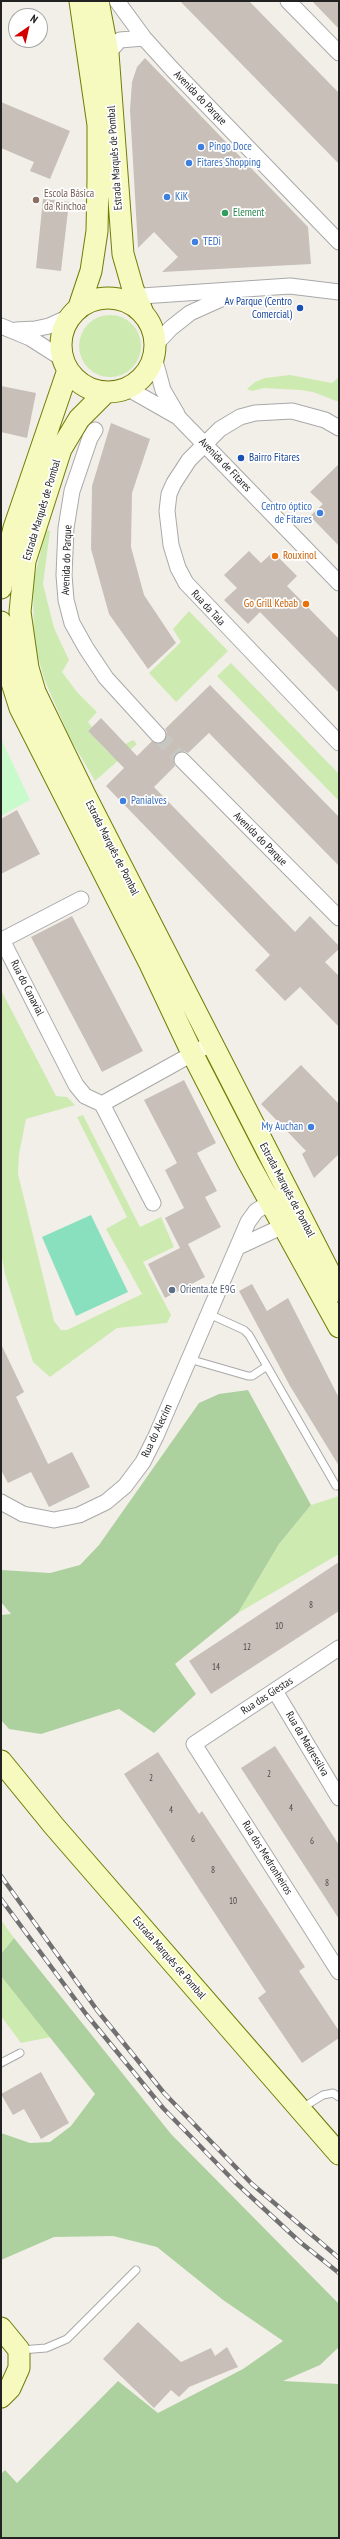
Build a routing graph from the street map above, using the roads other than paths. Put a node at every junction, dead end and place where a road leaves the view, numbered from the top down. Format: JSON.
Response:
{"nodes":[{"id":1,"x":80,"y":1,"type":"edge"},
{"id":2,"x":98,"y":1,"type":"edge"},
{"id":3,"x":117,"y":1,"type":"edge"},
{"id":4,"x":288,"y":1,"type":"edge"},
{"id":5,"x":144,"y":38,"type":"junction"},
{"id":6,"x":108,"y":53,"type":"junction"},
{"id":7,"x":339,"y":53,"type":"edge"},
{"id":8,"x":339,"y":242,"type":"edge"},
{"id":9,"x":238,"y":291,"type":"junction"},
{"id":10,"x":339,"y":292,"type":"edge"},
{"id":11,"x":139,"y":305,"type":"junction"},
{"id":12,"x":75,"y":312,"type":"junction"},
{"id":13,"x":7,"y":328,"type":"edge"},
{"id":14,"x":155,"y":351,"type":"junction"},
{"id":15,"x":66,"y":365,"type":"junction"},
{"id":16,"x":127,"y":388,"type":"junction"},
{"id":17,"x":106,"y":392,"type":"junction"},
{"id":18,"x":178,"y":417,"type":"junction"},
{"id":19,"x":339,"y":428,"type":"edge"},
{"id":20,"x":94,"y":430,"type":"dead end"},
{"id":21,"x":204,"y":443,"type":"junction"},
{"id":22,"x":339,"y":583,"type":"edge"},
{"id":23,"x":1,"y":588,"type":"edge"},
{"id":24,"x":1,"y":622,"type":"edge"},
{"id":25,"x":158,"y":735,"type":"tunnel mouth"},
{"id":26,"x":339,"y":743,"type":"edge"},
{"id":27,"x":182,"y":760,"type":"tunnel mouth"},
{"id":28,"x":81,"y":899,"type":"dead end"},
{"id":29,"x":339,"y":918,"type":"edge"},
{"id":30,"x":210,"y":1044,"type":"junction"},
{"id":31,"x":192,"y":1053,"type":"junction"},
{"id":32,"x":102,"y":1104,"type":"junction"},
{"id":33,"x":288,"y":1192,"type":"junction"},
{"id":34,"x":270,"y":1202,"type":"junction"},
{"id":35,"x":153,"y":1203,"type":"dead end"},
{"id":36,"x":301,"y":1217,"type":"junction"},
{"id":37,"x":283,"y":1226,"type":"junction"},
{"id":38,"x":238,"y":1247,"type":"junction"},
{"id":39,"x":339,"y":1291,"type":"edge"},
{"id":40,"x":209,"y":1314,"type":"junction"},
{"id":41,"x":339,"y":1327,"type":"edge"},
{"id":42,"x":190,"y":1359,"type":"junction"},
{"id":43,"x":267,"y":1366,"type":"junction"},
{"id":44,"x":336,"y":1486,"type":"dead end"},
{"id":45,"x":1,"y":1502,"type":"edge"},
{"id":46,"x":339,"y":1648,"type":"edge"},
{"id":47,"x":275,"y":1691,"type":"junction"},
{"id":48,"x":194,"y":1744,"type":"joint"},
{"id":49,"x":1,"y":1761,"type":"edge"},
{"id":50,"x":339,"y":1798,"type":"edge"},
{"id":51,"x":339,"y":1972,"type":"edge"},
{"id":52,"x":20,"y":2053,"type":"dead end"},
{"id":53,"x":1,"y":2063,"type":"edge"},
{"id":54,"x":339,"y":2097,"type":"edge"},
{"id":55,"x":300,"y":2109,"type":"junction"},
{"id":56,"x":339,"y":2154,"type":"edge"},
{"id":57,"x":136,"y":2270,"type":"dead end"},
{"id":58,"x":1,"y":2328,"type":"edge"},
{"id":59,"x":19,"y":2350,"type":"junction"},
{"id":60,"x":1,"y":2397,"type":"edge"}],
"edges":[{"from":1,"to":12,"type":"street","name":"Estrada Marquês de Pombal"},
{"from":2,"to":6,"type":"street","name":"Estrada Marquês de Pombal"},
{"from":3,"to":5,"type":"street","name":"Avenida do Parque"},
{"from":4,"to":7,"type":"street"},
{"from":5,"to":6,"type":"street"},
{"from":5,"to":8,"type":"street","name":"Avenida do Parque"},
{"from":6,"to":11,"type":"street","name":"Estrada Marquês de Pombal"},
{"from":9,"to":10,"type":"street"},
{"from":9,"to":11,"type":"street"},
{"from":9,"to":14,"type":"street"},
{"from":11,"to":12,"type":"street"},
{"from":11,"to":14,"type":"street"},
{"from":12,"to":13,"type":"street"},
{"from":12,"to":15,"type":"street"},
{"from":13,"to":15,"type":"street"},
{"from":14,"to":16,"type":"street"},
{"from":14,"to":18,"type":"street","name":"Avenida de Fitares"},
{"from":15,"to":17,"type":"street"},
{"from":15,"to":23,"type":"street","name":"Estrada Marquês de Pombal"},
{"from":16,"to":17,"type":"street"},
{"from":16,"to":18,"type":"street","name":"Avenida de Fitares"},
{"from":17,"to":30,"type":"street","name":"Estrada Marquês de Pombal"},
{"from":18,"to":21,"type":"street","name":"Avenida de Fitares"},
{"from":19,"to":21,"type":"street","name":"Rua da Tala"},
{"from":20,"to":25,"type":"street","name":"Avenida do Parque"},
{"from":21,"to":22,"type":"street","name":"Avenida de Fitares"},
{"from":21,"to":26,"type":"street","name":"Rua da Tala"},
{"from":24,"to":31,"type":"street","name":"Estrada Marquês de Pombal"},
{"from":27,"to":29,"type":"street","name":"Avenida do Parque"},
{"from":28,"to":32,"type":"street","name":"Rua do Canavial"},
{"from":30,"to":31,"type":"street"},
{"from":30,"to":33,"type":"street","name":"Estrada Marquês de Pombal"},
{"from":31,"to":32,"type":"street"},
{"from":31,"to":34,"type":"street","name":"Estrada Marquês de Pombal"},
{"from":32,"to":35,"type":"street"},
{"from":33,"to":34,"type":"street","name":"Rua do Alecrim"},
{"from":33,"to":36,"type":"street","name":"Estrada Marquês de Pombal"},
{"from":34,"to":37,"type":"street","name":"Estrada Marquês de Pombal"},
{"from":34,"to":38,"type":"street","name":"Rua do Alecrim"},
{"from":36,"to":37,"type":"street"},
{"from":36,"to":39,"type":"street","name":"Estrada Marquês de Pombal"},
{"from":37,"to":38,"type":"street"},
{"from":37,"to":41,"type":"street","name":"Estrada Marquês de Pombal"},
{"from":38,"to":40,"type":"street","name":"Rua do Alecrim"},
{"from":40,"to":42,"type":"street","name":"Rua do Alecrim"},
{"from":40,"to":43,"type":"lane"},
{"from":42,"to":43,"type":"lane"},
{"from":42,"to":45,"type":"street","name":"Rua do Alecrim"},
{"from":43,"to":44,"type":"lane"},
{"from":46,"to":47,"type":"street","name":"Rua das Giestas"},
{"from":47,"to":48,"type":"street","name":"Rua das Giestas"},
{"from":47,"to":50,"type":"street","name":"Rua da Madressilva"},
{"from":48,"to":51,"type":"street","name":"Rua dos Medronheiros"},
{"from":49,"to":55,"type":"street","name":"Estrada Marquês de Pombal"},
{"from":52,"to":53,"type":"lane"},
{"from":54,"to":55,"type":"lane"},
{"from":55,"to":56,"type":"street","name":"Estrada Marquês de Pombal"},
{"from":57,"to":59,"type":"lane"},
{"from":58,"to":59,"type":"street"},
{"from":59,"to":60,"type":"street"}]}
